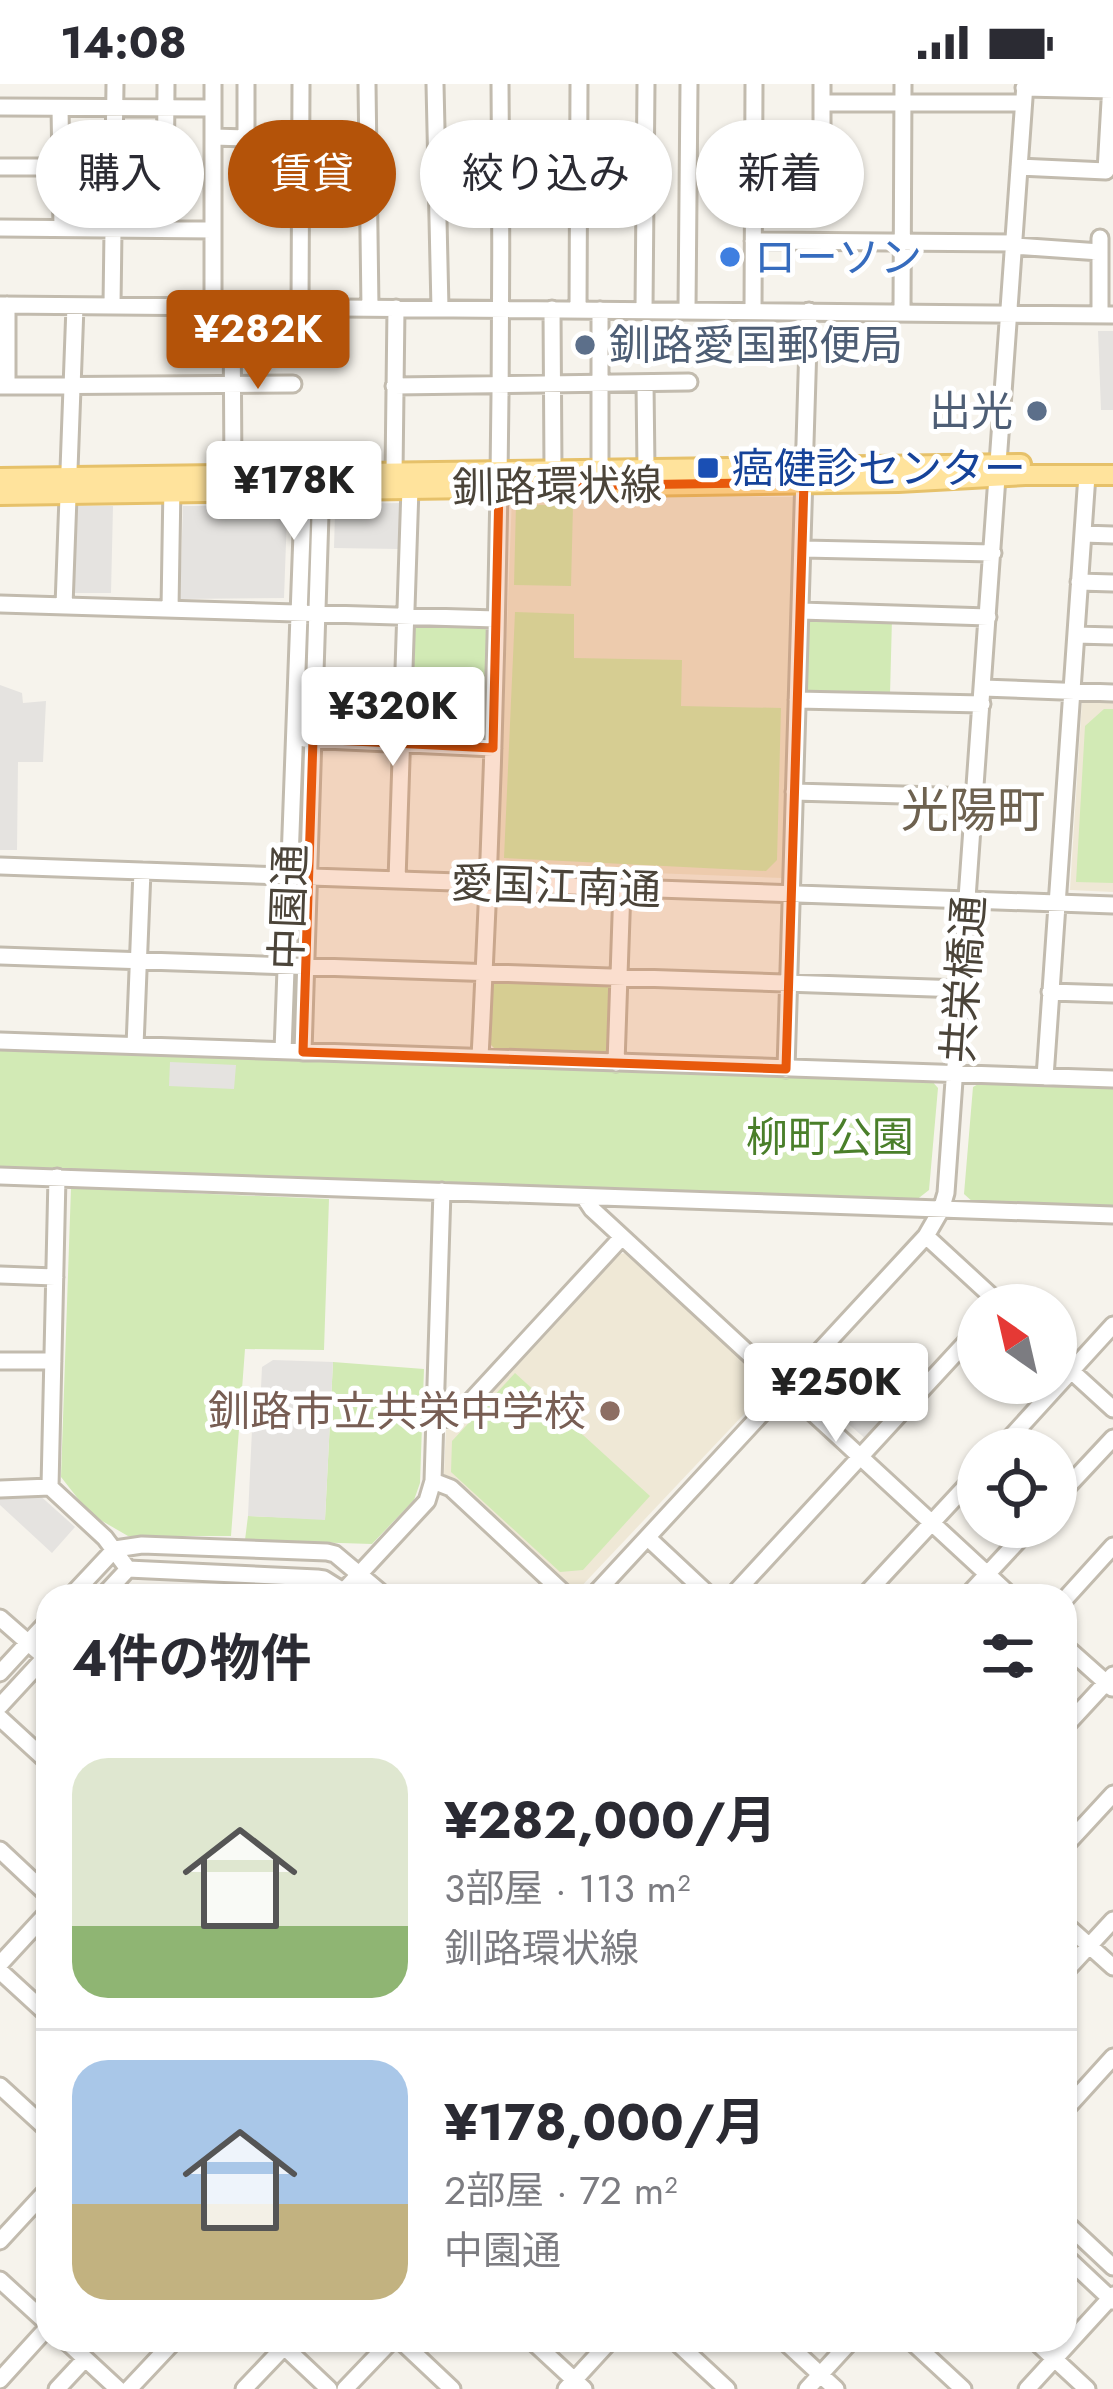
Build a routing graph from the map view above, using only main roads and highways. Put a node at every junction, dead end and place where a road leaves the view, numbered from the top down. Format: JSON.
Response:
{"nodes":[{"id":1,"x":1113,"y":463,"type":"edge"},
{"id":2,"x":999,"y":471,"type":"junction"},
{"id":3,"x":804,"y":475,"type":"junction"},
{"id":4,"x":1113,"y":475,"type":"edge"},
{"id":5,"x":0,"y":478,"type":"edge"},
{"id":6,"x":500,"y":480,"type":"junction"},
{"id":7,"x":313,"y":482,"type":"junction"},
{"id":8,"x":172,"y":484,"type":"junction"},
{"id":9,"x":67,"y":485,"type":"junction"},
{"id":10,"x":0,"y":495,"type":"edge"}],
"edges":[{"from":1,"to":2,"type":"main road","name":"釧路環状線"},
{"from":2,"to":3,"type":"main road","name":"釧路環状線"},
{"from":2,"to":4,"type":"main road","name":"釧路環状線"},
{"from":3,"to":6,"type":"main road","name":"釧路環状線"},
{"from":3,"to":6,"type":"main road","name":"釧路環状線"},
{"from":5,"to":9,"type":"main road","name":"釧路環状線"},
{"from":6,"to":7,"type":"main road","name":"釧路環状線"},
{"from":6,"to":7,"type":"main road","name":"釧路環状線"},
{"from":7,"to":8,"type":"main road","name":"釧路環状線"},
{"from":7,"to":8,"type":"main road","name":"釧路環状線"},
{"from":8,"to":9,"type":"main road","name":"釧路環状線"},
{"from":9,"to":10,"type":"main road","name":"釧路環状線"}]}
